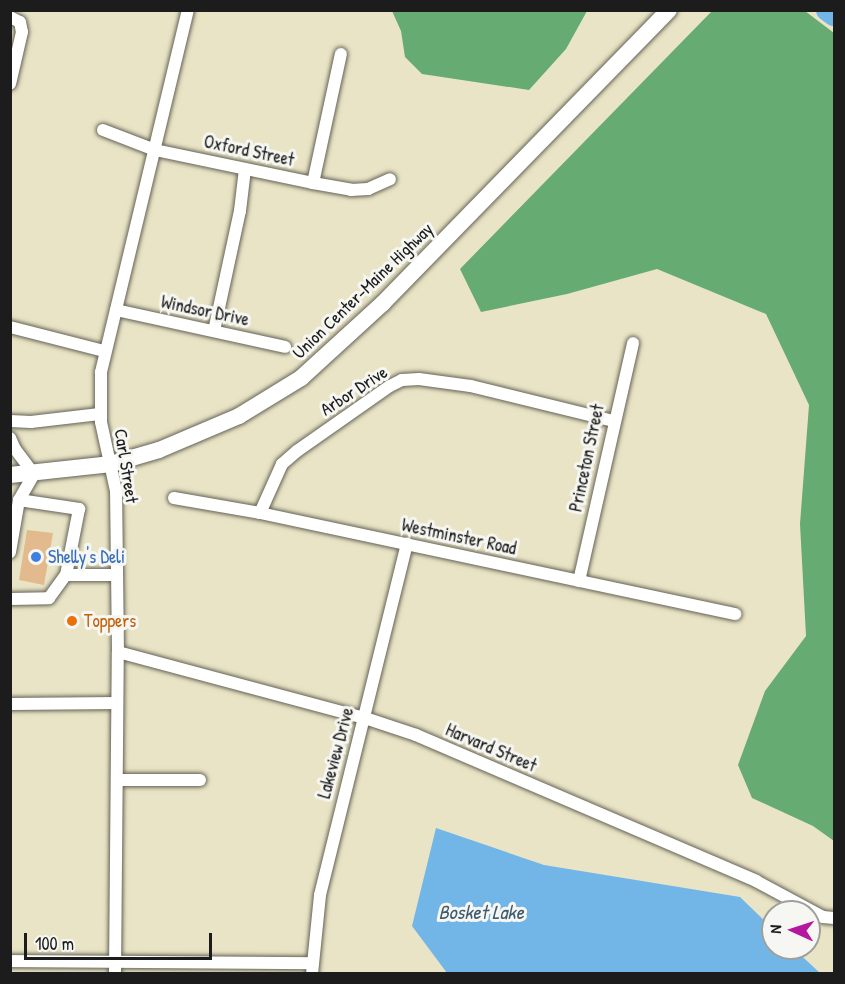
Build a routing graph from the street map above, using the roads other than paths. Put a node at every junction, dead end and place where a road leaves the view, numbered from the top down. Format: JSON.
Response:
{"nodes":[{"id":1,"x":188,"y":10,"type":"edge"},
{"id":2,"x":669,"y":10,"type":"edge"},
{"id":3,"x":10,"y":17,"type":"edge"},
{"id":4,"x":341,"y":54,"type":"dead end"},
{"id":5,"x":10,"y":84,"type":"edge"},
{"id":6,"x":103,"y":130,"type":"dead end"},
{"id":7,"x":155,"y":150,"type":"junction"},
{"id":8,"x":245,"y":169,"type":"junction"},
{"id":9,"x":390,"y":179,"type":"dead end"},
{"id":10,"x":313,"y":183,"type":"junction"},
{"id":11,"x":116,"y":310,"type":"junction"},
{"id":12,"x":10,"y":327,"type":"edge"},
{"id":13,"x":213,"y":331,"type":"junction"},
{"id":14,"x":633,"y":343,"type":"dead end"},
{"id":15,"x":285,"y":347,"type":"dead end"},
{"id":16,"x":104,"y":351,"type":"junction"},
{"id":17,"x":100,"y":414,"type":"junction"},
{"id":18,"x":613,"y":421,"type":"junction"},
{"id":19,"x":10,"y":422,"type":"edge"},
{"id":20,"x":10,"y":438,"type":"edge"},
{"id":21,"x":111,"y":464,"type":"junction"},
{"id":22,"x":34,"y":474,"type":"junction"},
{"id":23,"x":10,"y":476,"type":"edge"},
{"id":24,"x":174,"y":498,"type":"dead end"},
{"id":25,"x":19,"y":500,"type":"junction"},
{"id":26,"x":260,"y":513,"type":"junction"},
{"id":27,"x":407,"y":544,"type":"junction"},
{"id":28,"x":10,"y":552,"type":"edge"},
{"id":29,"x":66,"y":575,"type":"junction"},
{"id":30,"x":117,"y":576,"type":"junction"},
{"id":31,"x":579,"y":581,"type":"junction"},
{"id":32,"x":10,"y":599,"type":"edge"},
{"id":33,"x":735,"y":614,"type":"dead end"},
{"id":34,"x":118,"y":652,"type":"junction"},
{"id":35,"x":117,"y":703,"type":"junction"},
{"id":36,"x":10,"y":704,"type":"edge"},
{"id":37,"x":365,"y":718,"type":"junction"},
{"id":38,"x":117,"y":780,"type":"junction"},
{"id":39,"x":200,"y":780,"type":"dead end"},
{"id":40,"x":834,"y":918,"type":"edge"},
{"id":41,"x":10,"y":961,"type":"edge"},
{"id":42,"x":115,"y":968,"type":"edge"},
{"id":43,"x":312,"y":968,"type":"edge"}],
"edges":[{"from":1,"to":7,"type":"street","name":"Carl Street"},
{"from":2,"to":21,"type":"main road","name":"Union Center-Maine Highway"},
{"from":3,"to":5,"type":"street"},
{"from":4,"to":10,"type":"street"},
{"from":6,"to":7,"type":"street","name":"Oxford Street"},
{"from":7,"to":8,"type":"street","name":"Oxford Street"},
{"from":7,"to":11,"type":"street","name":"Carl Street"},
{"from":8,"to":10,"type":"street","name":"Oxford Street"},
{"from":8,"to":13,"type":"street"},
{"from":9,"to":10,"type":"street","name":"Oxford Street"},
{"from":11,"to":13,"type":"street","name":"Windsor Drive"},
{"from":11,"to":16,"type":"street","name":"Carl Street"},
{"from":12,"to":16,"type":"street"},
{"from":13,"to":15,"type":"street","name":"Windsor Drive"},
{"from":14,"to":18,"type":"street","name":"Princeton Street"},
{"from":16,"to":17,"type":"street","name":"Carl Street"},
{"from":17,"to":19,"type":"street"},
{"from":17,"to":21,"type":"street","name":"Carl Street"},
{"from":18,"to":26,"type":"street","name":"Arbor Drive"},
{"from":18,"to":31,"type":"street","name":"Princeton Street"},
{"from":20,"to":22,"type":"street"},
{"from":21,"to":22,"type":"main road","name":"Union Center-Maine Highway"},
{"from":21,"to":30,"type":"street","name":"Carl Street"},
{"from":22,"to":23,"type":"main road","name":"Union Center-Maine Highway"},
{"from":22,"to":25,"type":"street"},
{"from":24,"to":26,"type":"street","name":"Westminster Road"},
{"from":25,"to":28,"type":"street"},
{"from":25,"to":29,"type":"street"},
{"from":26,"to":27,"type":"street","name":"Westminster Road"},
{"from":27,"to":31,"type":"street","name":"Westminster Road"},
{"from":27,"to":37,"type":"street","name":"Lakeview Drive"},
{"from":29,"to":30,"type":"street"},
{"from":29,"to":32,"type":"street"},
{"from":30,"to":34,"type":"street","name":"Carl Street"},
{"from":31,"to":33,"type":"street","name":"Westminster Road"},
{"from":34,"to":35,"type":"street","name":"Carl Street"},
{"from":34,"to":37,"type":"street","name":"Harvard Street"},
{"from":35,"to":36,"type":"street"},
{"from":35,"to":38,"type":"street","name":"Carl Street"},
{"from":37,"to":40,"type":"street","name":"Harvard Street"},
{"from":37,"to":43,"type":"street","name":"Lakeview Drive"},
{"from":38,"to":39,"type":"street"},
{"from":38,"to":42,"type":"street","name":"Carl Street"},
{"from":41,"to":42,"type":"street"},
{"from":42,"to":43,"type":"street"}]}
